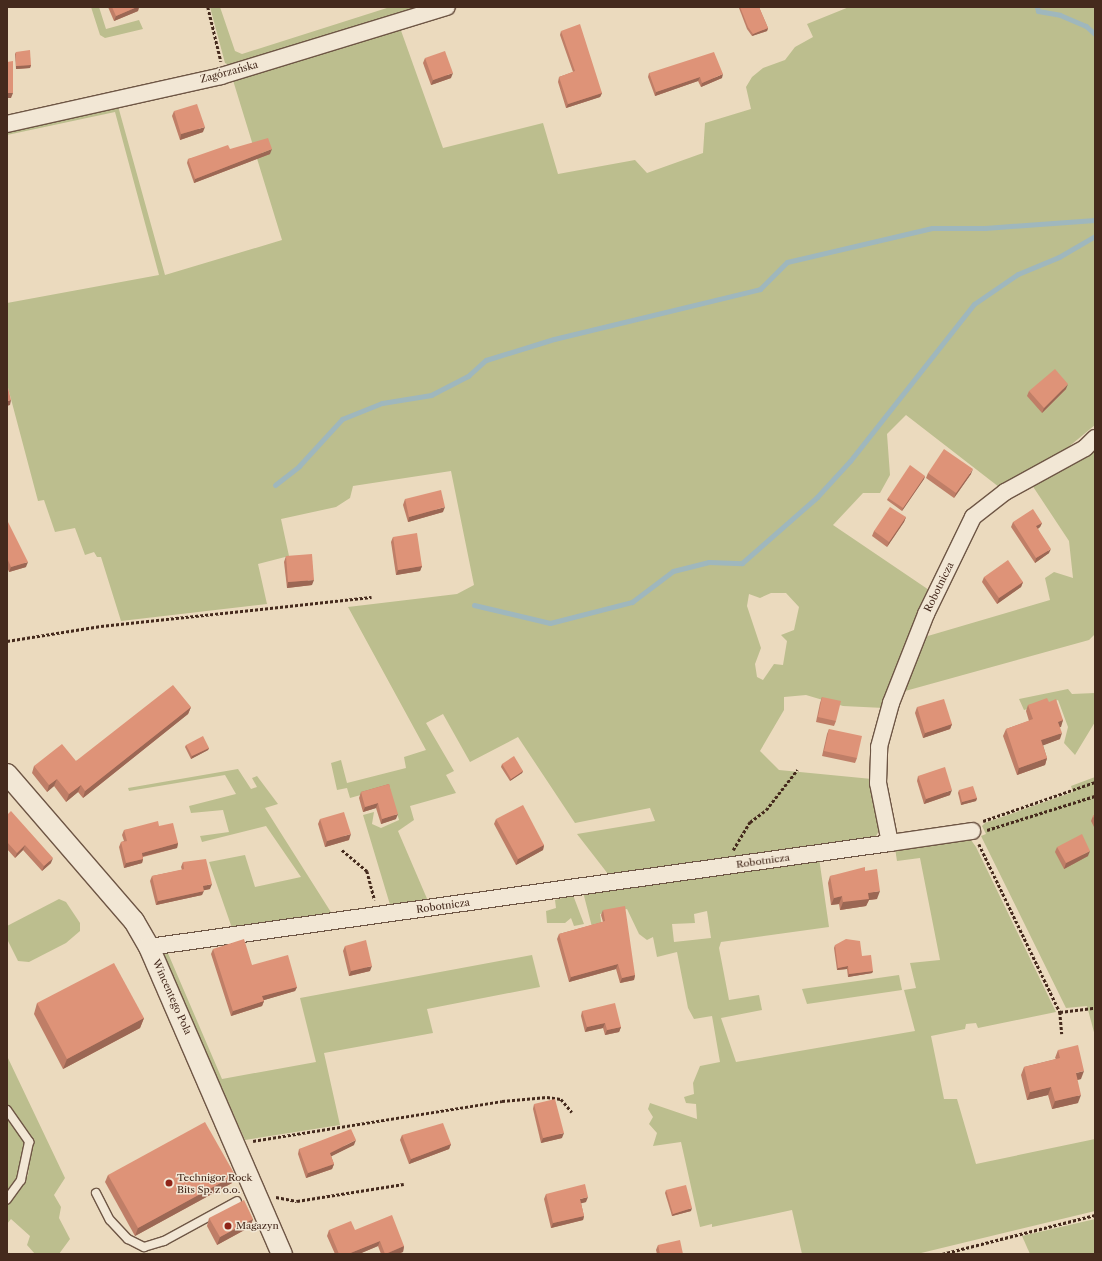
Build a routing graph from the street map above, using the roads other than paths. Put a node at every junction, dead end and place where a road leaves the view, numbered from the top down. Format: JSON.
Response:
{"nodes":[{"id":1,"x":447,"y":7,"type":"edge"},
{"id":2,"x":7,"y":124,"type":"edge"},
{"id":3,"x":1095,"y":438,"type":"edge"},
{"id":4,"x":7,"y":774,"type":"edge"},
{"id":5,"x":972,"y":831,"type":"road end"},
{"id":6,"x":890,"y":842,"type":"junction"},
{"id":7,"x":149,"y":947,"type":"junction"},
{"id":8,"x":7,"y":1110,"type":"edge"},
{"id":9,"x":96,"y":1193,"type":"dead end"},
{"id":10,"x":7,"y":1199,"type":"edge"},
{"id":11,"x":237,"y":1201,"type":"dead end"},
{"id":12,"x":282,"y":1254,"type":"edge"}],
"edges":[{"from":1,"to":2,"type":"street","name":"Zagórzańska"},
{"from":3,"to":6,"type":"street","name":"Robotnicza"},
{"from":4,"to":7,"type":"street","name":"Wincentego Pola"},
{"from":5,"to":6,"type":"street"},
{"from":6,"to":7,"type":"street","name":"Robotnicza"},
{"from":7,"to":12,"type":"street","name":"Wincentego Pola"},
{"from":8,"to":10,"type":"lane"},
{"from":9,"to":11,"type":"lane"}]}
